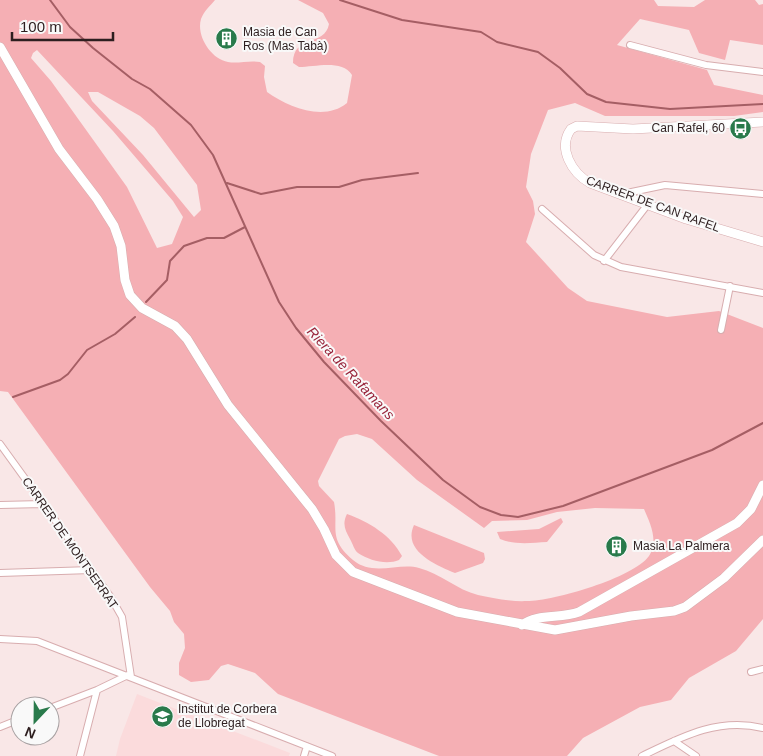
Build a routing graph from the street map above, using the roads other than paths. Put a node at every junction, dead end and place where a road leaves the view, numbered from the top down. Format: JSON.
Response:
{"nodes":[{"id":1,"x":630,"y":46,"type":"dead end"},
{"id":2,"x":0,"y":47,"type":"edge"},
{"id":3,"x":763,"y":72,"type":"edge"},
{"id":4,"x":763,"y":122,"type":"edge"},
{"id":5,"x":622,"y":194,"type":"junction"},
{"id":6,"x":763,"y":194,"type":"edge"},
{"id":7,"x":648,"y":204,"type":"junction"},
{"id":8,"x":542,"y":209,"type":"dead end"},
{"id":9,"x":763,"y":242,"type":"edge"},
{"id":10,"x":604,"y":260,"type":"junction"},
{"id":11,"x":730,"y":286,"type":"junction"},
{"id":12,"x":763,"y":293,"type":"edge"},
{"id":13,"x":721,"y":330,"type":"dead end"},
{"id":14,"x":0,"y":444,"type":"edge"},
{"id":15,"x":763,"y":485,"type":"edge"},
{"id":16,"x":43,"y":504,"type":"junction"},
{"id":17,"x":0,"y":505,"type":"edge"},
{"id":18,"x":763,"y":540,"type":"edge"},
{"id":19,"x":91,"y":570,"type":"junction"},
{"id":20,"x":0,"y":574,"type":"edge"},
{"id":21,"x":522,"y":625,"type":"junction"},
{"id":22,"x":0,"y":639,"type":"edge"},
{"id":23,"x":763,"y":669,"type":"edge"},
{"id":24,"x":751,"y":672,"type":"dead end"},
{"id":25,"x":129,"y":676,"type":"junction"},
{"id":26,"x":97,"y":690,"type":"junction"},
{"id":27,"x":60,"y":704,"type":"edge"},
{"id":28,"x":763,"y":728,"type":"edge"},
{"id":29,"x":674,"y":740,"type":"junction"},
{"id":30,"x":307,"y":746,"type":"junction"},
{"id":31,"x":80,"y":756,"type":"edge"},
{"id":32,"x":304,"y":756,"type":"edge"},
{"id":33,"x":332,"y":756,"type":"edge"},
{"id":34,"x":642,"y":756,"type":"edge"},
{"id":35,"x":696,"y":756,"type":"edge"}],
"edges":[{"from":1,"to":3,"type":"street"},
{"from":2,"to":21,"type":"street"},
{"from":4,"to":5,"type":"street","name":"CARRER DE CAN RAFEL"},
{"from":5,"to":6,"type":"street"},
{"from":5,"to":7,"type":"street","name":"CARRER DE CAN RAFEL"},
{"from":7,"to":9,"type":"street","name":"CARRER DE CAN RAFEL"},
{"from":7,"to":10,"type":"street"},
{"from":8,"to":10,"type":"street"},
{"from":10,"to":11,"type":"street"},
{"from":11,"to":12,"type":"street"},
{"from":11,"to":13,"type":"street"},
{"from":14,"to":16,"type":"street","name":"CARRER DE MONTSERRAT"},
{"from":15,"to":21,"type":"street"},
{"from":16,"to":17,"type":"street"},
{"from":16,"to":19,"type":"street","name":"CARRER DE MONTSERRAT"},
{"from":18,"to":21,"type":"street"},
{"from":19,"to":20,"type":"street"},
{"from":19,"to":25,"type":"street","name":"CARRER DE MONTSERRAT"},
{"from":22,"to":25,"type":"street"},
{"from":23,"to":24,"type":"street"},
{"from":25,"to":26,"type":"street"},
{"from":25,"to":30,"type":"street"},
{"from":26,"to":27,"type":"street"},
{"from":26,"to":31,"type":"street"},
{"from":28,"to":29,"type":"street"},
{"from":29,"to":34,"type":"street"},
{"from":29,"to":35,"type":"street"},
{"from":30,"to":32,"type":"street"},
{"from":30,"to":33,"type":"street"}]}
